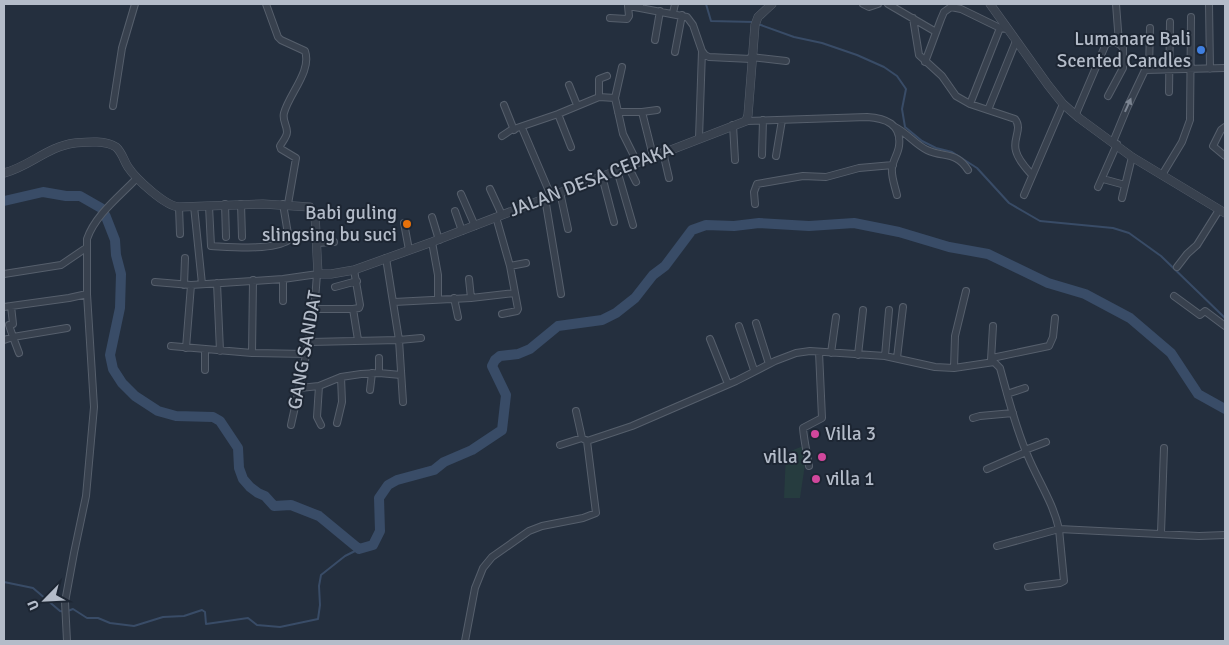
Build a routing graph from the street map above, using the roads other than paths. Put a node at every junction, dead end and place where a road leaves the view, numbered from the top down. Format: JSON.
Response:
{"nodes":[{"id":1,"x":135,"y":4,"type":"edge"},
{"id":2,"x":266,"y":4,"type":"edge"},
{"id":3,"x":675,"y":4,"type":"edge"},
{"id":4,"x":772,"y":4,"type":"edge"},
{"id":5,"x":863,"y":4,"type":"edge"},
{"id":6,"x":878,"y":4,"type":"edge"},
{"id":7,"x":888,"y":4,"type":"edge"},
{"id":8,"x":990,"y":4,"type":"edge"},
{"id":9,"x":1116,"y":4,"type":"edge"},
{"id":10,"x":1209,"y":4,"type":"edge"},
{"id":11,"x":640,"y":6,"type":"edge"},
{"id":12,"x":660,"y":11,"type":"junction"},
{"id":13,"x":673,"y":13,"type":"junction"},
{"id":14,"x":682,"y":15,"type":"junction"},
{"id":15,"x":1191,"y":17,"type":"dead end"},
{"id":16,"x":610,"y":18,"type":"dead end"},
{"id":17,"x":913,"y":18,"type":"junction"},
{"id":18,"x":1170,"y":22,"type":"dead end"},
{"id":19,"x":1150,"y":28,"type":"dead end"},
{"id":20,"x":1004,"y":29,"type":"junction"},
{"id":21,"x":936,"y":32,"type":"junction"},
{"id":22,"x":655,"y":40,"type":"dead end"},
{"id":23,"x":1016,"y":41,"type":"junction"},
{"id":24,"x":1119,"y":44,"type":"junction"},
{"id":25,"x":702,"y":51,"type":"junction"},
{"id":26,"x":675,"y":52,"type":"dead end"},
{"id":27,"x":751,"y":58,"type":"junction"},
{"id":28,"x":786,"y":61,"type":"dead end"},
{"id":29,"x":925,"y":62,"type":"junction"},
{"id":30,"x":622,"y":67,"type":"dead end"},
{"id":31,"x":1210,"y":68,"type":"junction"},
{"id":32,"x":1225,"y":68,"type":"edge"},
{"id":33,"x":1170,"y":69,"type":"junction"},
{"id":34,"x":1191,"y":69,"type":"junction"},
{"id":35,"x":1147,"y":70,"type":"junction"},
{"id":36,"x":607,"y":76,"type":"dead end"},
{"id":37,"x":569,"y":85,"type":"dead end"},
{"id":38,"x":1169,"y":92,"type":"dead end"},
{"id":39,"x":1108,"y":96,"type":"dead end"},
{"id":40,"x":599,"y":97,"type":"junction"},
{"id":41,"x":615,"y":98,"type":"junction"},
{"id":42,"x":970,"y":104,"type":"junction"},
{"id":43,"x":1063,"y":104,"type":"junction"},
{"id":44,"x":504,"y":105,"type":"dead end"},
{"id":45,"x":577,"y":105,"type":"junction"},
{"id":46,"x":113,"y":106,"type":"dead end"},
{"id":47,"x":657,"y":110,"type":"dead end"},
{"id":48,"x":988,"y":110,"type":"junction"},
{"id":49,"x":618,"y":112,"type":"junction"},
{"id":50,"x":642,"y":112,"type":"junction"},
{"id":51,"x":558,"y":114,"type":"junction"},
{"id":52,"x":1076,"y":114,"type":"junction"},
{"id":53,"x":763,"y":120,"type":"junction"},
{"id":54,"x":782,"y":120,"type":"junction"},
{"id":55,"x":746,"y":121,"type":"junction"},
{"id":56,"x":733,"y":125,"type":"junction"},
{"id":57,"x":895,"y":127,"type":"junction"},
{"id":58,"x":1225,"y":127,"type":"edge"},
{"id":59,"x":522,"y":128,"type":"junction"},
{"id":60,"x":514,"y":130,"type":"junction"},
{"id":61,"x":502,"y":136,"type":"dead end"},
{"id":62,"x":699,"y":138,"type":"junction"},
{"id":63,"x":1115,"y":143,"type":"junction"},
{"id":64,"x":571,"y":147,"type":"dead end"},
{"id":65,"x":663,"y":152,"type":"junction"},
{"id":66,"x":762,"y":155,"type":"dead end"},
{"id":67,"x":653,"y":156,"type":"junction"},
{"id":68,"x":776,"y":156,"type":"dead end"},
{"id":69,"x":1225,"y":156,"type":"edge"},
{"id":70,"x":1132,"y":157,"type":"junction"},
{"id":71,"x":735,"y":160,"type":"dead end"},
{"id":72,"x":637,"y":162,"type":"junction"},
{"id":73,"x":893,"y":165,"type":"junction"},
{"id":74,"x":628,"y":166,"type":"junction"},
{"id":75,"x":618,"y":170,"type":"junction"},
{"id":76,"x":968,"y":170,"type":"dead end"},
{"id":77,"x":4,"y":173,"type":"edge"},
{"id":78,"x":1032,"y":175,"type":"junction"},
{"id":79,"x":1162,"y":175,"type":"junction"},
{"id":80,"x":602,"y":176,"type":"junction"},
{"id":81,"x":137,"y":178,"type":"junction"},
{"id":82,"x":669,"y":178,"type":"dead end"},
{"id":83,"x":1103,"y":179,"type":"junction"},
{"id":84,"x":636,"y":182,"type":"dead end"},
{"id":85,"x":1125,"y":185,"type":"junction"},
{"id":86,"x":1098,"y":187,"type":"dead end"},
{"id":87,"x":490,"y":189,"type":"dead end"},
{"id":88,"x":560,"y":192,"type":"junction"},
{"id":89,"x":461,"y":194,"type":"dead end"},
{"id":90,"x":897,"y":195,"type":"dead end"},
{"id":91,"x":1024,"y":195,"type":"dead end"},
{"id":92,"x":548,"y":197,"type":"junction"},
{"id":93,"x":1122,"y":198,"type":"dead end"},
{"id":94,"x":225,"y":204,"type":"junction"},
{"id":95,"x":241,"y":204,"type":"junction"},
{"id":96,"x":286,"y":204,"type":"junction"},
{"id":97,"x":754,"y":204,"type":"dead end"},
{"id":98,"x":194,"y":206,"type":"junction"},
{"id":99,"x":209,"y":206,"type":"junction"},
{"id":100,"x":179,"y":207,"type":"junction"},
{"id":101,"x":455,"y":211,"type":"dead end"},
{"id":102,"x":1222,"y":211,"type":"edge"},
{"id":103,"x":499,"y":216,"type":"junction"},
{"id":104,"x":432,"y":218,"type":"dead end"},
{"id":105,"x":614,"y":222,"type":"dead end"},
{"id":106,"x":404,"y":224,"type":"dead end"},
{"id":107,"x":633,"y":225,"type":"dead end"},
{"id":108,"x":475,"y":226,"type":"junction"},
{"id":109,"x":568,"y":229,"type":"dead end"},
{"id":110,"x":462,"y":231,"type":"junction"},
{"id":111,"x":180,"y":234,"type":"dead end"},
{"id":112,"x":226,"y":237,"type":"dead end"},
{"id":113,"x":242,"y":237,"type":"dead end"},
{"id":114,"x":436,"y":241,"type":"junction"},
{"id":115,"x":334,"y":242,"type":"dead end"},
{"id":116,"x":317,"y":243,"type":"junction"},
{"id":117,"x":86,"y":248,"type":"junction"},
{"id":118,"x":409,"y":250,"type":"junction"},
{"id":119,"x":185,"y":258,"type":"dead end"},
{"id":120,"x":386,"y":258,"type":"junction"},
{"id":121,"x":526,"y":263,"type":"dead end"},
{"id":122,"x":510,"y":266,"type":"junction"},
{"id":123,"x":1177,"y":267,"type":"dead end"},
{"id":124,"x":354,"y":270,"type":"junction"},
{"id":125,"x":4,"y":274,"type":"edge"},
{"id":126,"x":318,"y":274,"type":"junction"},
{"id":127,"x":282,"y":279,"type":"junction"},
{"id":128,"x":469,"y":279,"type":"dead end"},
{"id":129,"x":253,"y":280,"type":"junction"},
{"id":130,"x":357,"y":281,"type":"junction"},
{"id":131,"x":155,"y":282,"type":"dead end"},
{"id":132,"x":217,"y":283,"type":"junction"},
{"id":133,"x":202,"y":284,"type":"junction"},
{"id":134,"x":188,"y":285,"type":"junction"},
{"id":135,"x":335,"y":287,"type":"dead end"},
{"id":136,"x":966,"y":291,"type":"dead end"},
{"id":137,"x":515,"y":293,"type":"junction"},
{"id":138,"x":87,"y":294,"type":"junction"},
{"id":139,"x":562,"y":294,"type":"dead end"},
{"id":140,"x":1174,"y":296,"type":"dead end"},
{"id":141,"x":454,"y":298,"type":"junction"},
{"id":142,"x":471,"y":298,"type":"junction"},
{"id":143,"x":438,"y":299,"type":"junction"},
{"id":144,"x":282,"y":300,"type":"dead end"},
{"id":145,"x":394,"y":302,"type":"junction"},
{"id":146,"x":7,"y":306,"type":"edge"},
{"id":147,"x":903,"y":307,"type":"dead end"},
{"id":148,"x":315,"y":309,"type":"junction"},
{"id":149,"x":353,"y":309,"type":"junction"},
{"id":150,"x":863,"y":310,"type":"dead end"},
{"id":151,"x":888,"y":310,"type":"dead end"},
{"id":152,"x":502,"y":314,"type":"dead end"},
{"id":153,"x":458,"y":317,"type":"dead end"},
{"id":154,"x":836,"y":317,"type":"dead end"},
{"id":155,"x":1055,"y":318,"type":"dead end"},
{"id":156,"x":756,"y":323,"type":"dead end"},
{"id":157,"x":739,"y":326,"type":"dead end"},
{"id":158,"x":993,"y":326,"type":"dead end"},
{"id":159,"x":1225,"y":326,"type":"edge"},
{"id":160,"x":67,"y":328,"type":"dead end"},
{"id":161,"x":13,"y":336,"type":"junction"},
{"id":162,"x":421,"y":338,"type":"dead end"},
{"id":163,"x":710,"y":338,"type":"dead end"},
{"id":164,"x":4,"y":340,"type":"edge"},
{"id":165,"x":358,"y":340,"type":"junction"},
{"id":166,"x":399,"y":340,"type":"junction"},
{"id":167,"x":310,"y":342,"type":"junction"},
{"id":168,"x":171,"y":346,"type":"dead end"},
{"id":169,"x":186,"y":348,"type":"junction"},
{"id":170,"x":205,"y":350,"type":"junction"},
{"id":171,"x":220,"y":351,"type":"junction"},
{"id":172,"x":819,"y":352,"type":"junction"},
{"id":173,"x":831,"y":352,"type":"junction"},
{"id":174,"x":19,"y":353,"type":"dead end"},
{"id":175,"x":252,"y":353,"type":"junction"},
{"id":176,"x":306,"y":354,"type":"junction"},
{"id":177,"x":858,"y":355,"type":"junction"},
{"id":178,"x":884,"y":356,"type":"junction"},
{"id":179,"x":379,"y":358,"type":"dead end"},
{"id":180,"x":897,"y":358,"type":"junction"},
{"id":181,"x":991,"y":360,"type":"junction"},
{"id":182,"x":770,"y":364,"type":"junction"},
{"id":183,"x":954,"y":368,"type":"junction"},
{"id":184,"x":205,"y":370,"type":"dead end"},
{"id":185,"x":754,"y":370,"type":"junction"},
{"id":186,"x":375,"y":373,"type":"junction"},
{"id":187,"x":400,"y":375,"type":"junction"},
{"id":188,"x":341,"y":378,"type":"junction"},
{"id":189,"x":728,"y":384,"type":"junction"},
{"id":190,"x":319,"y":386,"type":"junction"},
{"id":191,"x":300,"y":388,"type":"junction"},
{"id":192,"x":1025,"y":388,"type":"dead end"},
{"id":193,"x":370,"y":390,"type":"dead end"},
{"id":194,"x":1007,"y":394,"type":"junction"},
{"id":195,"x":403,"y":402,"type":"dead end"},
{"id":196,"x":576,"y":411,"type":"dead end"},
{"id":197,"x":1012,"y":413,"type":"junction"},
{"id":198,"x":973,"y":418,"type":"dead end"},
{"id":199,"x":337,"y":423,"type":"dead end"},
{"id":200,"x":291,"y":425,"type":"dead end"},
{"id":201,"x":321,"y":425,"type":"dead end"},
{"id":202,"x":585,"y":439,"type":"junction"},
{"id":203,"x":1046,"y":442,"type":"dead end"},
{"id":204,"x":560,"y":445,"type":"dead end"},
{"id":205,"x":1164,"y":448,"type":"dead end"},
{"id":206,"x":1026,"y":451,"type":"junction"},
{"id":207,"x":809,"y":466,"type":"dead end"},
{"id":208,"x":987,"y":469,"type":"dead end"},
{"id":209,"x":1059,"y":529,"type":"junction"},
{"id":210,"x":1162,"y":534,"type":"junction"},
{"id":211,"x":1225,"y":534,"type":"edge"},
{"id":212,"x":997,"y":546,"type":"dead end"},
{"id":213,"x":1028,"y":587,"type":"dead end"},
{"id":214,"x":67,"y":641,"type":"edge"},
{"id":215,"x":465,"y":641,"type":"edge"}],
"edges":[{"from":1,"to":46,"type":"street"},
{"from":2,"to":96,"type":"street"},
{"from":3,"to":13,"type":"street"},
{"from":4,"to":27,"type":"street"},
{"from":5,"to":6,"type":"street"},
{"from":7,"to":17,"type":"street"},
{"from":8,"to":20,"type":"street"},
{"from":9,"to":24,"type":"street"},
{"from":10,"to":31,"type":"street"},
{"from":11,"to":12,"type":"street"},
{"from":11,"to":16,"type":"street"},
{"from":12,"to":13,"type":"street"},
{"from":12,"to":22,"type":"street"},
{"from":13,"to":14,"type":"street"},
{"from":14,"to":25,"type":"street"},
{"from":14,"to":26,"type":"street"},
{"from":15,"to":34,"type":"street"},
{"from":17,"to":21,"type":"street"},
{"from":17,"to":29,"type":"street"},
{"from":18,"to":33,"type":"street"},
{"from":19,"to":35,"type":"street"},
{"from":20,"to":21,"type":"street"},
{"from":20,"to":23,"type":"street"},
{"from":20,"to":42,"type":"street"},
{"from":21,"to":29,"type":"street"},
{"from":23,"to":43,"type":"street"},
{"from":23,"to":48,"type":"street"},
{"from":24,"to":39,"type":"street"},
{"from":24,"to":52,"type":"street"},
{"from":25,"to":27,"type":"street"},
{"from":25,"to":62,"type":"street"},
{"from":27,"to":28,"type":"street"},
{"from":27,"to":55,"type":"street"},
{"from":29,"to":42,"type":"street"},
{"from":30,"to":41,"type":"street"},
{"from":31,"to":32,"type":"street"},
{"from":31,"to":34,"type":"street"},
{"from":33,"to":34,"type":"street"},
{"from":33,"to":35,"type":"street"},
{"from":33,"to":38,"type":"street"},
{"from":34,"to":79,"type":"street"},
{"from":63,"to":35,"type":"street","one_way":true},
{"from":36,"to":40,"type":"street"},
{"from":37,"to":45,"type":"street"},
{"from":40,"to":41,"type":"street"},
{"from":40,"to":45,"type":"street"},
{"from":41,"to":49,"type":"street"},
{"from":42,"to":48,"type":"street"},
{"from":43,"to":52,"type":"street"},
{"from":43,"to":78,"type":"street"},
{"from":44,"to":60,"type":"street"},
{"from":45,"to":51,"type":"street"},
{"from":47,"to":50,"type":"street"},
{"from":48,"to":78,"type":"street"},
{"from":49,"to":50,"type":"street"},
{"from":49,"to":72,"type":"street"},
{"from":50,"to":67,"type":"street"},
{"from":51,"to":59,"type":"street"},
{"from":51,"to":64,"type":"street"},
{"from":52,"to":63,"type":"street"},
{"from":53,"to":54,"type":"street"},
{"from":53,"to":55,"type":"street"},
{"from":53,"to":66,"type":"street"},
{"from":54,"to":57,"type":"street"},
{"from":54,"to":68,"type":"street"},
{"from":55,"to":56,"type":"street","name":"JALAN DESA CEPAKA"},
{"from":56,"to":62,"type":"street","name":"JALAN DESA CEPAKA"},
{"from":56,"to":71,"type":"street"},
{"from":57,"to":73,"type":"street"},
{"from":57,"to":76,"type":"street"},
{"from":58,"to":69,"type":"street"},
{"from":59,"to":60,"type":"street"},
{"from":59,"to":92,"type":"street"},
{"from":60,"to":61,"type":"street"},
{"from":62,"to":65,"type":"street","name":"JALAN DESA CEPAKA"},
{"from":63,"to":70,"type":"street"},
{"from":63,"to":83,"type":"street"},
{"from":65,"to":67,"type":"street","name":"JALAN DESA CEPAKA"},
{"from":65,"to":82,"type":"street"},
{"from":67,"to":72,"type":"street","name":"JALAN DESA CEPAKA"},
{"from":70,"to":79,"type":"street"},
{"from":70,"to":85,"type":"street"},
{"from":72,"to":74,"type":"street","name":"JALAN DESA CEPAKA"},
{"from":73,"to":90,"type":"street"},
{"from":73,"to":97,"type":"street"},
{"from":74,"to":75,"type":"street","name":"JALAN DESA CEPAKA"},
{"from":74,"to":84,"type":"street"},
{"from":75,"to":80,"type":"street","name":"JALAN DESA CEPAKA"},
{"from":75,"to":107,"type":"street"},
{"from":77,"to":81,"type":"street"},
{"from":78,"to":91,"type":"street"},
{"from":79,"to":102,"type":"street"},
{"from":80,"to":88,"type":"street","name":"JALAN DESA CEPAKA"},
{"from":80,"to":105,"type":"street"},
{"from":81,"to":100,"type":"street"},
{"from":81,"to":117,"type":"street"},
{"from":83,"to":85,"type":"street"},
{"from":83,"to":86,"type":"street"},
{"from":85,"to":93,"type":"street"},
{"from":87,"to":103,"type":"street"},
{"from":88,"to":92,"type":"street","name":"JALAN DESA CEPAKA"},
{"from":88,"to":109,"type":"street"},
{"from":89,"to":108,"type":"street"},
{"from":92,"to":103,"type":"street","name":"JALAN DESA CEPAKA"},
{"from":92,"to":139,"type":"street"},
{"from":94,"to":95,"type":"street"},
{"from":94,"to":99,"type":"street"},
{"from":94,"to":112,"type":"street"},
{"from":95,"to":96,"type":"street"},
{"from":95,"to":113,"type":"street"},
{"from":96,"to":99,"type":"street"},
{"from":96,"to":116,"type":"street"},
{"from":98,"to":99,"type":"street"},
{"from":98,"to":100,"type":"street"},
{"from":98,"to":133,"type":"street"},
{"from":100,"to":111,"type":"street"},
{"from":101,"to":110,"type":"street"},
{"from":102,"to":123,"type":"street"},
{"from":103,"to":108,"type":"street","name":"JALAN DESA CEPAKA"},
{"from":103,"to":122,"type":"street"},
{"from":104,"to":114,"type":"street"},
{"from":106,"to":118,"type":"street"},
{"from":108,"to":110,"type":"street","name":"JALAN DESA CEPAKA"},
{"from":110,"to":114,"type":"street","name":"JALAN DESA CEPAKA"},
{"from":114,"to":118,"type":"street","name":"JALAN DESA CEPAKA"},
{"from":114,"to":143,"type":"street"},
{"from":115,"to":116,"type":"street"},
{"from":116,"to":126,"type":"street"},
{"from":117,"to":125,"type":"street"},
{"from":117,"to":138,"type":"street"},
{"from":118,"to":120,"type":"street","name":"JALAN DESA CEPAKA"},
{"from":119,"to":134,"type":"street"},
{"from":120,"to":124,"type":"street","name":"JALAN DESA CEPAKA"},
{"from":120,"to":145,"type":"street"},
{"from":121,"to":122,"type":"street"},
{"from":122,"to":137,"type":"street"},
{"from":124,"to":126,"type":"street","name":"JALAN DESA CEPAKA"},
{"from":124,"to":130,"type":"street"},
{"from":126,"to":127,"type":"street"},
{"from":126,"to":148,"type":"street","name":"GANG SANDAT"},
{"from":127,"to":129,"type":"street"},
{"from":127,"to":144,"type":"street"},
{"from":128,"to":142,"type":"street"},
{"from":129,"to":132,"type":"street"},
{"from":129,"to":175,"type":"street"},
{"from":130,"to":135,"type":"street"},
{"from":130,"to":149,"type":"street"},
{"from":131,"to":134,"type":"street"},
{"from":132,"to":133,"type":"street"},
{"from":132,"to":171,"type":"street"},
{"from":133,"to":134,"type":"street"},
{"from":134,"to":169,"type":"street"},
{"from":136,"to":183,"type":"street"},
{"from":137,"to":142,"type":"street"},
{"from":137,"to":152,"type":"street"},
{"from":138,"to":146,"type":"street"},
{"from":138,"to":214,"type":"street"},
{"from":140,"to":159,"type":"street"},
{"from":141,"to":142,"type":"street"},
{"from":141,"to":143,"type":"street"},
{"from":141,"to":153,"type":"street"},
{"from":143,"to":145,"type":"street"},
{"from":145,"to":166,"type":"street"},
{"from":146,"to":161,"type":"street"},
{"from":147,"to":180,"type":"street"},
{"from":148,"to":149,"type":"street"},
{"from":148,"to":167,"type":"street","name":"GANG SANDAT"},
{"from":149,"to":165,"type":"street"},
{"from":150,"to":177,"type":"street"},
{"from":151,"to":178,"type":"street"},
{"from":154,"to":173,"type":"street"},
{"from":155,"to":181,"type":"street"},
{"from":156,"to":182,"type":"street"},
{"from":157,"to":185,"type":"street"},
{"from":158,"to":181,"type":"street"},
{"from":160,"to":161,"type":"street"},
{"from":161,"to":164,"type":"street"},
{"from":161,"to":174,"type":"street"},
{"from":162,"to":166,"type":"street"},
{"from":163,"to":189,"type":"street"},
{"from":165,"to":166,"type":"street"},
{"from":165,"to":167,"type":"street"},
{"from":166,"to":187,"type":"street"},
{"from":167,"to":176,"type":"street","name":"GANG SANDAT"},
{"from":168,"to":169,"type":"street"},
{"from":169,"to":170,"type":"street"},
{"from":170,"to":171,"type":"street"},
{"from":170,"to":184,"type":"street"},
{"from":171,"to":175,"type":"street"},
{"from":172,"to":173,"type":"street"},
{"from":172,"to":182,"type":"street"},
{"from":172,"to":207,"type":"street"},
{"from":173,"to":177,"type":"street"},
{"from":175,"to":176,"type":"street"},
{"from":176,"to":191,"type":"street","name":"GANG SANDAT"},
{"from":177,"to":178,"type":"street"},
{"from":178,"to":180,"type":"street"},
{"from":179,"to":186,"type":"street"},
{"from":180,"to":183,"type":"street"},
{"from":181,"to":183,"type":"street"},
{"from":181,"to":194,"type":"street"},
{"from":182,"to":185,"type":"street"},
{"from":185,"to":189,"type":"street"},
{"from":186,"to":187,"type":"street"},
{"from":186,"to":188,"type":"street"},
{"from":186,"to":193,"type":"street"},
{"from":187,"to":195,"type":"street"},
{"from":188,"to":190,"type":"street"},
{"from":188,"to":199,"type":"street"},
{"from":189,"to":202,"type":"street"},
{"from":190,"to":191,"type":"street"},
{"from":190,"to":201,"type":"street"},
{"from":191,"to":200,"type":"street","name":"GANG SANDAT"},
{"from":192,"to":194,"type":"street"},
{"from":194,"to":197,"type":"street"},
{"from":196,"to":202,"type":"street"},
{"from":197,"to":198,"type":"street"},
{"from":197,"to":206,"type":"street"},
{"from":202,"to":204,"type":"street"},
{"from":202,"to":215,"type":"street"},
{"from":203,"to":206,"type":"street"},
{"from":205,"to":210,"type":"street"},
{"from":206,"to":208,"type":"street"},
{"from":206,"to":209,"type":"street"},
{"from":209,"to":210,"type":"street"},
{"from":209,"to":212,"type":"street"},
{"from":209,"to":213,"type":"street"},
{"from":210,"to":211,"type":"street"}]}
